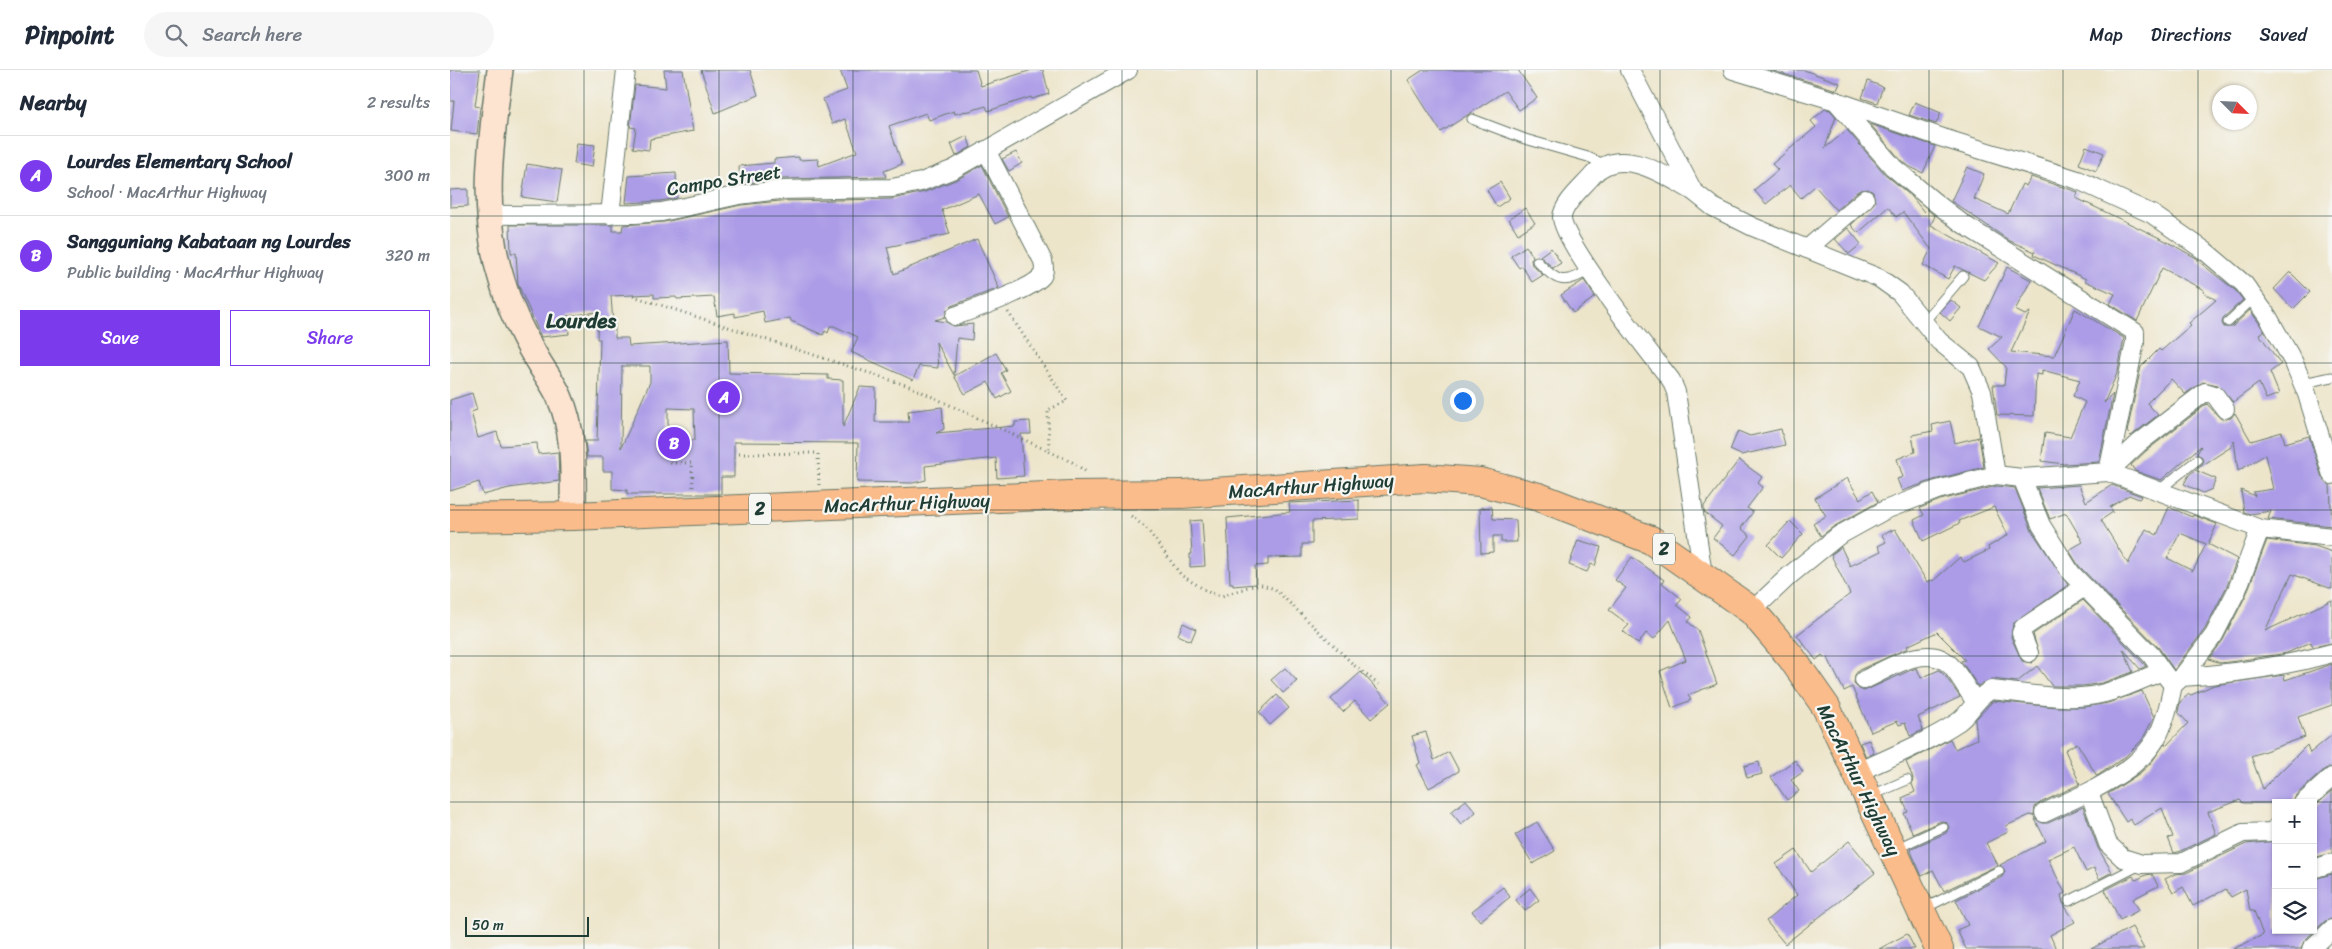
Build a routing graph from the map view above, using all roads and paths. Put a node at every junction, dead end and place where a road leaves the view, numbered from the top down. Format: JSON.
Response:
{"nodes":[{"id":1,"x":500,"y":70,"type":"edge"},
{"id":2,"x":626,"y":70,"type":"edge"},
{"id":3,"x":1128,"y":70,"type":"edge"},
{"id":4,"x":1630,"y":70,"type":"edge"},
{"id":5,"x":1733,"y":70,"type":"edge"},
{"id":6,"x":1836,"y":101,"type":"junction"},
{"id":7,"x":1472,"y":119,"type":"dead end"},
{"id":8,"x":986,"y":150,"type":"junction"},
{"id":9,"x":1606,"y":165,"type":"junction"},
{"id":10,"x":1693,"y":191,"type":"junction"},
{"id":11,"x":1866,"y":199,"type":"dead end"},
{"id":12,"x":490,"y":215,"type":"junction"},
{"id":13,"x":610,"y":215,"type":"junction"},
{"id":14,"x":1807,"y":249,"type":"junction"},
{"id":15,"x":1537,"y":261,"type":"dead end"},
{"id":16,"x":1590,"y":270,"type":"junction"},
{"id":17,"x":1963,"y":276,"type":"dead end"},
{"id":18,"x":633,"y":296,"type":"dead end"},
{"id":19,"x":2254,"y":298,"type":"junction"},
{"id":20,"x":1000,"y":299,"type":"junction"},
{"id":21,"x":955,"y":316,"type":"dead end"},
{"id":22,"x":2228,"y":322,"type":"dead end"},
{"id":23,"x":1922,"y":323,"type":"junction"},
{"id":24,"x":2332,"y":378,"type":"edge"},
{"id":25,"x":2303,"y":383,"type":"junction"},
{"id":26,"x":2224,"y":409,"type":"dead end"},
{"id":27,"x":1049,"y":451,"type":"junction"},
{"id":28,"x":739,"y":454,"type":"dead end"},
{"id":29,"x":2198,"y":460,"type":"dead end"},
{"id":30,"x":670,"y":464,"type":"dead end"},
{"id":31,"x":2108,"y":472,"type":"junction"},
{"id":32,"x":1996,"y":475,"type":"junction"},
{"id":33,"x":2332,"y":475,"type":"edge"},
{"id":34,"x":1092,"y":478,"type":"dead end"},
{"id":35,"x":2022,"y":478,"type":"junction"},
{"id":36,"x":2158,"y":491,"type":"junction"},
{"id":37,"x":693,"y":493,"type":"dead end"},
{"id":38,"x":820,"y":506,"type":"junction"},
{"id":39,"x":1130,"y":515,"type":"dead end"},
{"id":40,"x":574,"y":516,"type":"junction"},
{"id":41,"x":450,"y":518,"type":"edge"},
{"id":42,"x":2260,"y":529,"type":"junction"},
{"id":43,"x":2332,"y":537,"type":"edge"},
{"id":44,"x":1703,"y":575,"type":"junction"},
{"id":45,"x":2084,"y":587,"type":"junction"},
{"id":46,"x":1752,"y":611,"type":"junction"},
{"id":47,"x":2029,"y":653,"type":"dead end"},
{"id":48,"x":2332,"y":653,"type":"edge"},
{"id":49,"x":2162,"y":671,"type":"junction"},
{"id":50,"x":1864,"y":680,"type":"dead end"},
{"id":51,"x":2178,"y":681,"type":"junction"},
{"id":52,"x":1379,"y":685,"type":"dead end"},
{"id":53,"x":1976,"y":702,"type":"junction"},
{"id":54,"x":2332,"y":777,"type":"edge"},
{"id":55,"x":1907,"y":780,"type":"dead end"},
{"id":56,"x":1862,"y":785,"type":"junction"},
{"id":57,"x":2089,"y":792,"type":"junction"},
{"id":58,"x":2307,"y":799,"type":"edge"},
{"id":59,"x":2044,"y":813,"type":"dead end"},
{"id":60,"x":1943,"y":827,"type":"dead end"},
{"id":61,"x":2272,"y":831,"type":"edge"},
{"id":62,"x":1892,"y":850,"type":"junction"},
{"id":63,"x":2332,"y":863,"type":"edge"},
{"id":64,"x":2142,"y":864,"type":"junction"},
{"id":65,"x":2317,"y":868,"type":"edge"},
{"id":66,"x":1999,"y":871,"type":"dead end"},
{"id":67,"x":2069,"y":901,"type":"dead end"},
{"id":68,"x":1921,"y":910,"type":"junction"},
{"id":69,"x":2332,"y":929,"type":"edge"},
{"id":70,"x":1939,"y":949,"type":"edge"},
{"id":71,"x":2311,"y":949,"type":"edge"}],
"edges":[{"from":1,"to":12,"type":"main road"},
{"from":2,"to":13,"type":"street"},
{"from":3,"to":8,"type":"street","name":"Campo Street"},
{"from":4,"to":10,"type":"street"},
{"from":5,"to":6,"type":"street"},
{"from":6,"to":19,"type":"street"},
{"from":6,"to":31,"type":"street"},
{"from":7,"to":9,"type":"lane"},
{"from":8,"to":13,"type":"street","name":"Campo Street"},
{"from":8,"to":20,"type":"street"},
{"from":9,"to":10,"type":"street"},
{"from":9,"to":16,"type":"street"},
{"from":10,"to":14,"type":"street"},
{"from":11,"to":14,"type":"street"},
{"from":12,"to":13,"type":"street","name":"Campo Street"},
{"from":12,"to":40,"type":"main road"},
{"from":14,"to":23,"type":"street"},
{"from":15,"to":16,"type":"lane"},
{"from":16,"to":44,"type":"street"},
{"from":17,"to":23,"type":"lane"},
{"from":18,"to":27,"type":"path"},
{"from":19,"to":22,"type":"lane"},
{"from":19,"to":25,"type":"street"},
{"from":20,"to":21,"type":"street"},
{"from":20,"to":27,"type":"path"},
{"from":23,"to":32,"type":"street"},
{"from":24,"to":25,"type":"lane"},
{"from":25,"to":33,"type":"street"},
{"from":26,"to":31,"type":"street"},
{"from":27,"to":34,"type":"path"},
{"from":28,"to":38,"type":"path"},
{"from":29,"to":36,"type":"lane"},
{"from":30,"to":37,"type":"path"},
{"from":31,"to":35,"type":"street"},
{"from":31,"to":36,"type":"street"},
{"from":32,"to":35,"type":"street"},
{"from":32,"to":46,"type":"street"},
{"from":35,"to":45,"type":"street"},
{"from":36,"to":42,"type":"street"},
{"from":38,"to":40,"type":"highway","name":"MacArthur Highway","number":"2"},
{"from":38,"to":44,"type":"highway","name":"MacArthur Highway","number":"2","bridge":true},
{"from":39,"to":52,"type":"path"},
{"from":40,"to":41,"type":"highway","name":"MacArthur Highway","number":"2"},
{"from":42,"to":43,"type":"street"},
{"from":42,"to":51,"type":"street"},
{"from":44,"to":46,"type":"highway","name":"MacArthur Highway","number":"2"},
{"from":45,"to":47,"type":"street"},
{"from":45,"to":49,"type":"street"},
{"from":46,"to":56,"type":"highway","name":"MacArthur Highway","number":"2"},
{"from":48,"to":51,"type":"street"},
{"from":49,"to":51,"type":"street"},
{"from":49,"to":53,"type":"street"},
{"from":50,"to":53,"type":"street"},
{"from":51,"to":57,"type":"street"},
{"from":53,"to":56,"type":"street"},
{"from":54,"to":58,"type":"street"},
{"from":55,"to":56,"type":"lane"},
{"from":56,"to":62,"type":"highway","name":"MacArthur Highway","number":"2"},
{"from":57,"to":59,"type":"street"},
{"from":57,"to":64,"type":"street"},
{"from":60,"to":62,"type":"lane"},
{"from":61,"to":64,"type":"street"},
{"from":62,"to":68,"type":"highway","name":"MacArthur Highway","number":"2"},
{"from":63,"to":65,"type":"street"},
{"from":64,"to":67,"type":"lane"},
{"from":66,"to":68,"type":"lane"},
{"from":68,"to":70,"type":"highway","name":"MacArthur Highway","number":"2"},
{"from":69,"to":71,"type":"street"}]}
